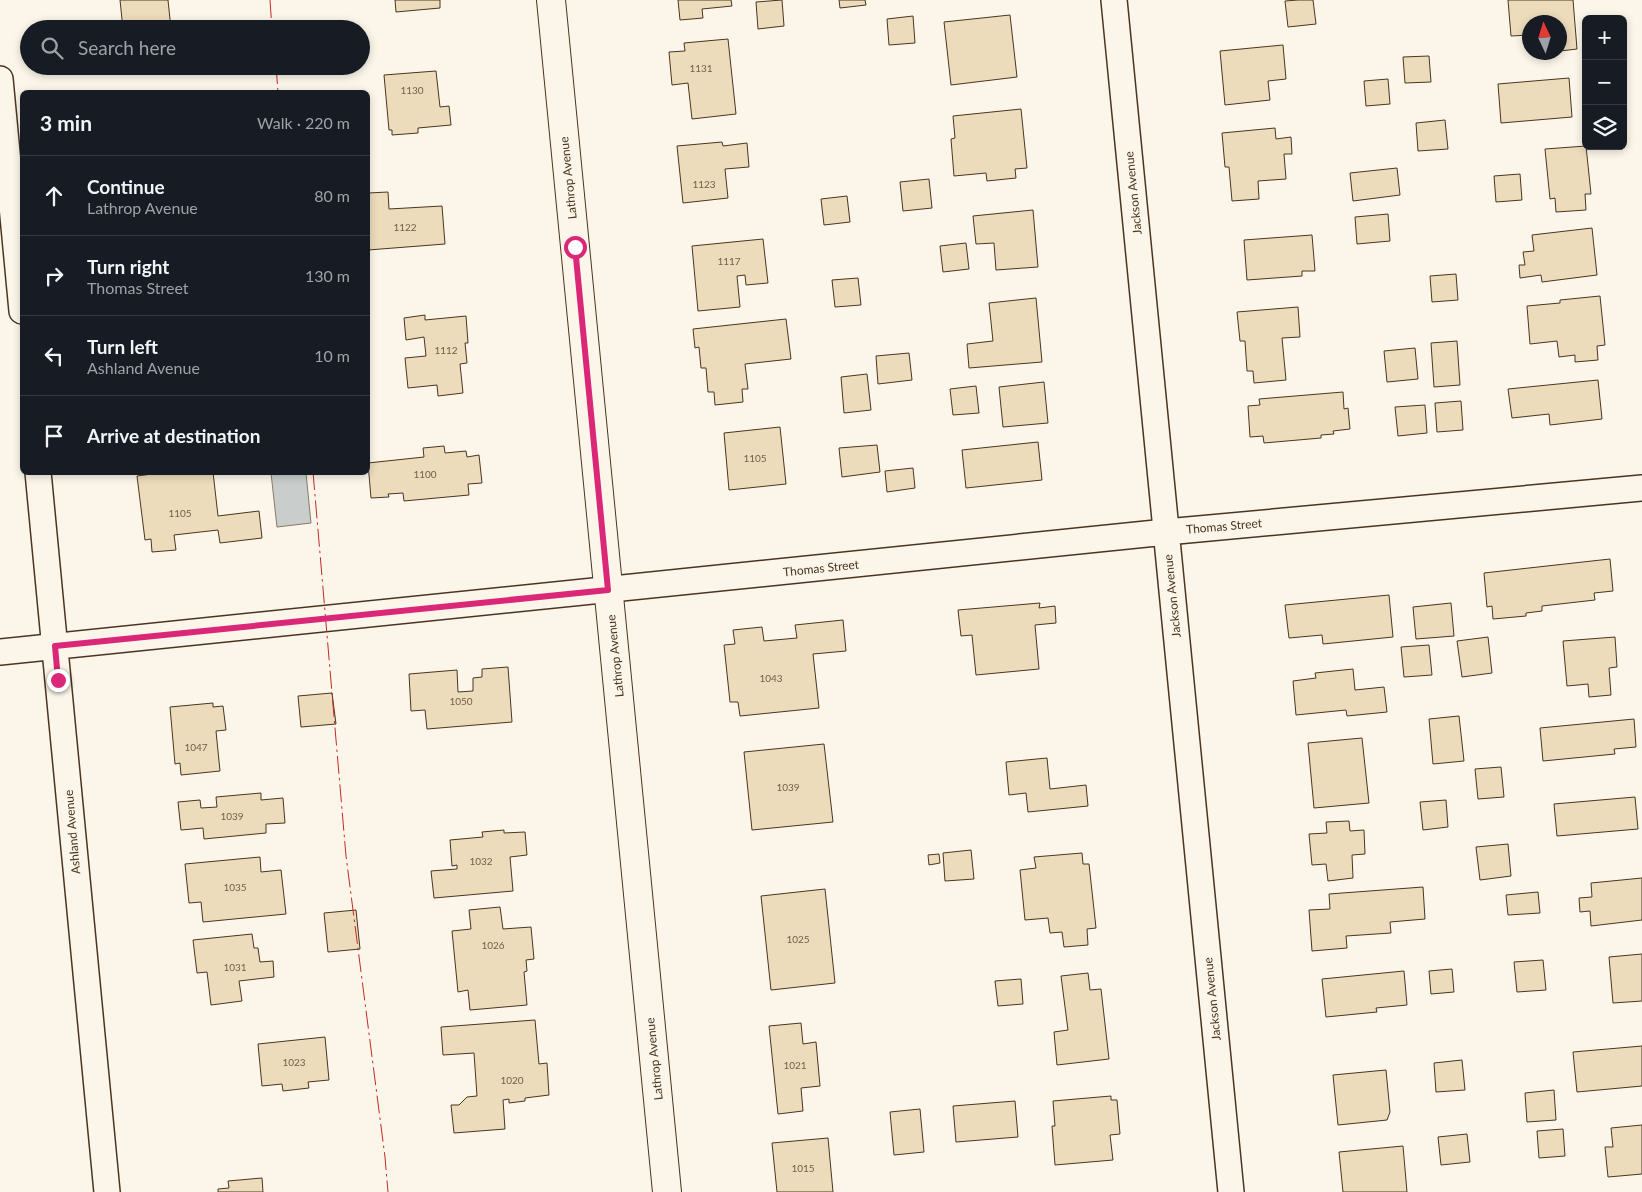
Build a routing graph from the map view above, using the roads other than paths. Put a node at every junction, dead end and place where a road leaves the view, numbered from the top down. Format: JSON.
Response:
{"nodes":[{"id":1,"x":551,"y":0,"type":"edge"},
{"id":2,"x":1114,"y":0,"type":"edge"},
{"id":3,"x":0,"y":79,"type":"edge"},
{"id":4,"x":20,"y":290,"type":"edge"},
{"id":5,"x":38,"y":475,"type":"edge"},
{"id":6,"x":1642,"y":488,"type":"edge"},
{"id":7,"x":1166,"y":532,"type":"junction"},
{"id":8,"x":608,"y":590,"type":"junction"},
{"id":9,"x":55,"y":646,"type":"junction"},
{"id":10,"x":0,"y":652,"type":"edge"},
{"id":11,"x":107,"y":1192,"type":"edge"},
{"id":12,"x":667,"y":1192,"type":"edge"},
{"id":13,"x":1231,"y":1192,"type":"edge"}],
"edges":[{"from":1,"to":8,"type":"street","name":"Lathrop Avenue"},
{"from":2,"to":7,"type":"street","name":"Jackson Avenue"},
{"from":3,"to":4,"type":"street"},
{"from":5,"to":9,"type":"street","name":"Ashland Avenue"},
{"from":6,"to":7,"type":"street","name":"Thomas Street"},
{"from":7,"to":8,"type":"street","name":"Thomas Street"},
{"from":7,"to":13,"type":"street","name":"Jackson Avenue"},
{"from":8,"to":9,"type":"street","name":"Thomas Street"},
{"from":8,"to":12,"type":"street","name":"Lathrop Avenue"},
{"from":9,"to":10,"type":"street","name":"Thomas Street"},
{"from":9,"to":11,"type":"street","name":"Ashland Avenue"}]}
